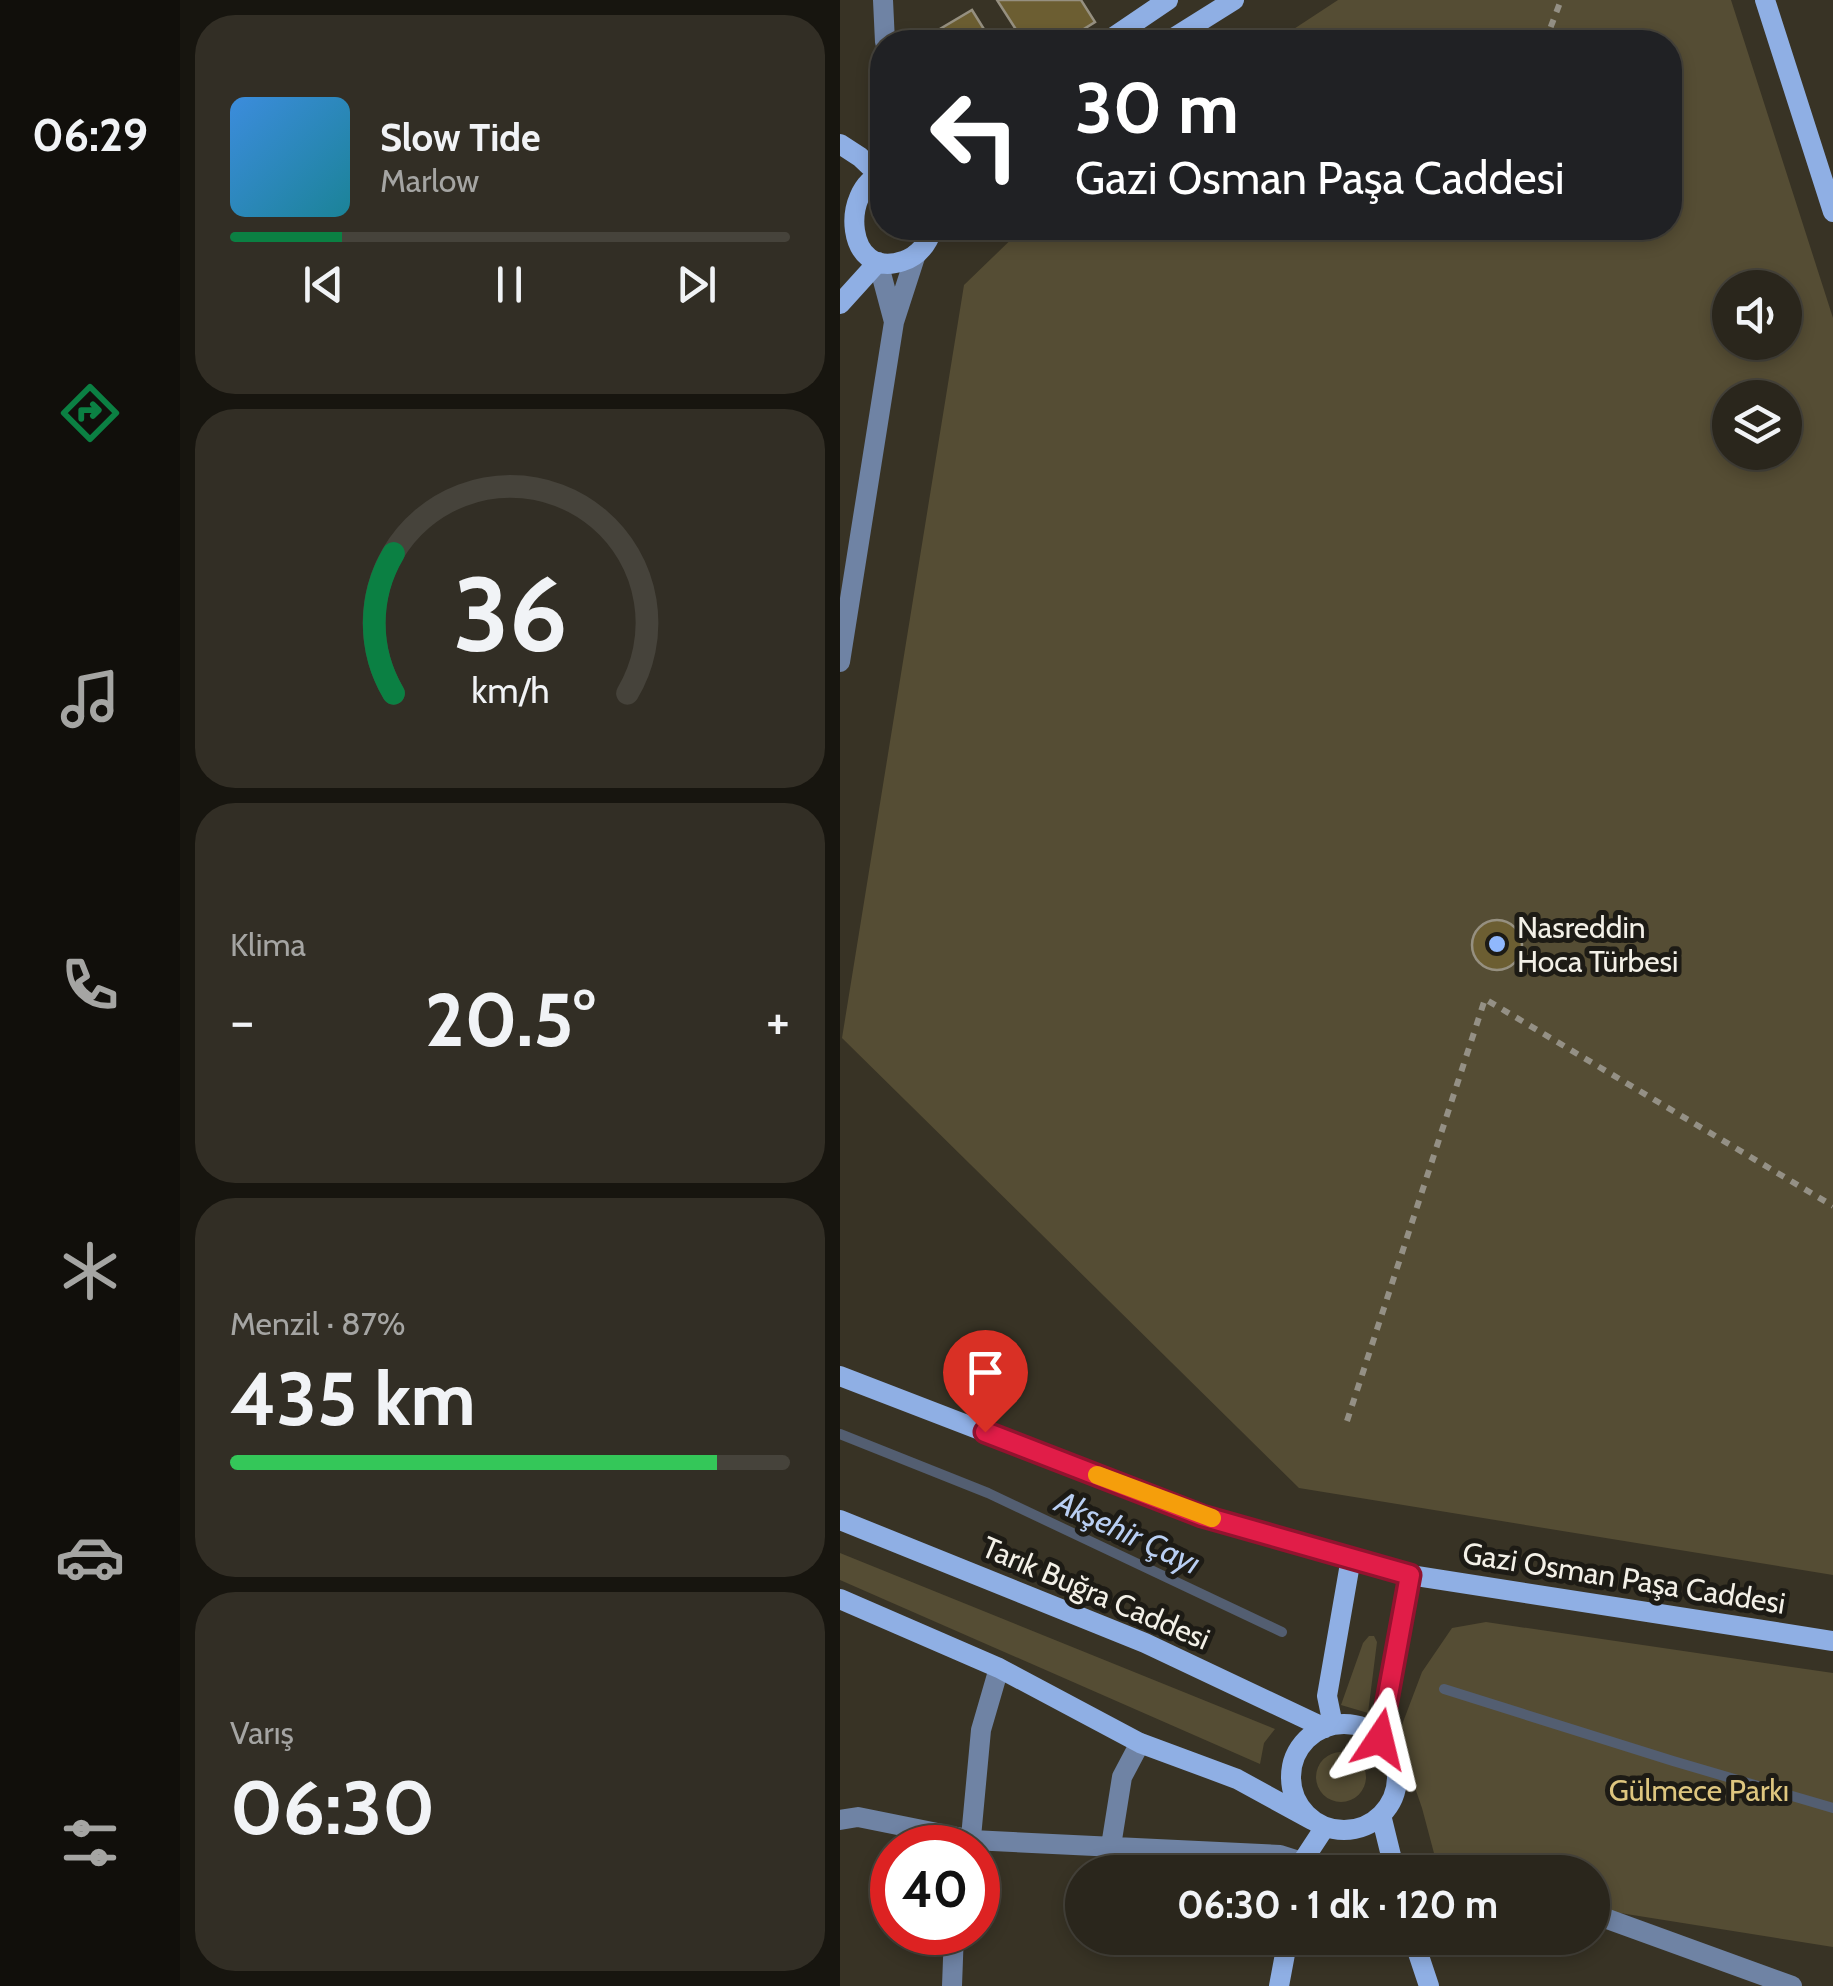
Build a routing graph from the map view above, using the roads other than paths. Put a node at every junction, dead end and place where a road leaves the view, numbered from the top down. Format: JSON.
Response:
{"nodes":[{"id":1,"x":883,"y":0,"type":"edge"},
{"id":2,"x":1168,"y":0,"type":"edge"},
{"id":3,"x":1234,"y":0,"type":"edge"},
{"id":4,"x":1766,"y":0,"type":"edge"},
{"id":5,"x":884,"y":30,"type":"edge"},
{"id":6,"x":1124,"y":30,"type":"edge"},
{"id":7,"x":1186,"y":30,"type":"edge"},
{"id":8,"x":840,"y":144,"type":"edge"},
{"id":9,"x":870,"y":165,"type":"edge"},
{"id":10,"x":870,"y":178,"type":"edge"},
{"id":11,"x":1833,"y":212,"type":"edge"},
{"id":12,"x":841,"y":218,"type":"edge"},
{"id":13,"x":927,"y":240,"type":"edge"},
{"id":14,"x":916,"y":254,"type":"junction"},
{"id":15,"x":878,"y":262,"type":"junction"},
{"id":16,"x":840,"y":304,"type":"edge"},
{"id":17,"x":894,"y":322,"type":"junction"},
{"id":18,"x":840,"y":662,"type":"edge"},
{"id":19,"x":840,"y":1376,"type":"edge"},
{"id":20,"x":840,"y":1520,"type":"edge"},
{"id":21,"x":1351,"y":1558,"type":"junction"},
{"id":22,"x":1410,"y":1575,"type":"junction"},
{"id":23,"x":840,"y":1599,"type":"edge"},
{"id":24,"x":1833,"y":1641,"type":"edge"},
{"id":25,"x":1000,"y":1668,"type":"junction"},
{"id":26,"x":1329,"y":1727,"type":"junction"},
{"id":27,"x":1380,"y":1739,"type":"junction"},
{"id":28,"x":1140,"y":1743,"type":"junction"},
{"id":29,"x":1381,"y":1815,"type":"junction"},
{"id":30,"x":840,"y":1820,"type":"edge"},
{"id":31,"x":1318,"y":1823,"type":"junction"},
{"id":32,"x":891,"y":1825,"type":"edge"},
{"id":33,"x":973,"y":1825,"type":"edge"},
{"id":34,"x":1000,"y":1844,"type":"edge"},
{"id":35,"x":1111,"y":1846,"type":"junction"},
{"id":36,"x":1280,"y":1855,"type":"edge"},
{"id":37,"x":1306,"y":1855,"type":"edge"},
{"id":38,"x":1391,"y":1855,"type":"edge"},
{"id":39,"x":1610,"y":1920,"type":"edge"},
{"id":40,"x":953,"y":1955,"type":"edge"},
{"id":41,"x":1285,"y":1955,"type":"edge"},
{"id":42,"x":1419,"y":1955,"type":"edge"},
{"id":43,"x":952,"y":1986,"type":"edge"},
{"id":44,"x":1280,"y":1986,"type":"edge"},
{"id":45,"x":1429,"y":1986,"type":"edge"},
{"id":46,"x":1792,"y":1986,"type":"edge"}],
"edges":[{"from":1,"to":5,"type":"street"},
{"from":2,"to":6,"type":"street"},
{"from":3,"to":7,"type":"street"},
{"from":4,"to":11,"type":"street"},
{"from":8,"to":9,"type":"street"},
{"from":10,"to":12,"type":"street"},
{"from":12,"to":15,"type":"street"},
{"from":13,"to":14,"type":"street"},
{"from":14,"to":15,"type":"street"},
{"from":14,"to":17,"type":"street"},
{"from":15,"to":16,"type":"street"},
{"from":15,"to":17,"type":"street"},
{"from":17,"to":18,"type":"street"},
{"from":19,"to":21,"type":"street","name":"Gazi Osman Paşa Caddesi"},
{"from":20,"to":26,"type":"street","name":"Tarık Buğra Caddesi"},
{"from":21,"to":22,"type":"street","name":"Gazi Osman Paşa Caddesi"},
{"from":21,"to":26,"type":"street"},
{"from":22,"to":24,"type":"street","name":"Gazi Osman Paşa Caddesi"},
{"from":22,"to":27,"type":"street"},
{"from":23,"to":25,"type":"street"},
{"from":25,"to":28,"type":"street"},
{"from":25,"to":33,"type":"street"},
{"from":26,"to":27,"type":"street"},
{"from":26,"to":31,"type":"street"},
{"from":27,"to":29,"type":"street"},
{"from":28,"to":31,"type":"street"},
{"from":28,"to":35,"type":"street"},
{"from":29,"to":31,"type":"street"},
{"from":29,"to":38,"type":"street"},
{"from":30,"to":32,"type":"street"},
{"from":31,"to":37,"type":"street"},
{"from":34,"to":35,"type":"street"},
{"from":35,"to":36,"type":"street"},
{"from":39,"to":46,"type":"street"},
{"from":40,"to":43,"type":"street"},
{"from":41,"to":44,"type":"street"},
{"from":42,"to":45,"type":"street"}]}
